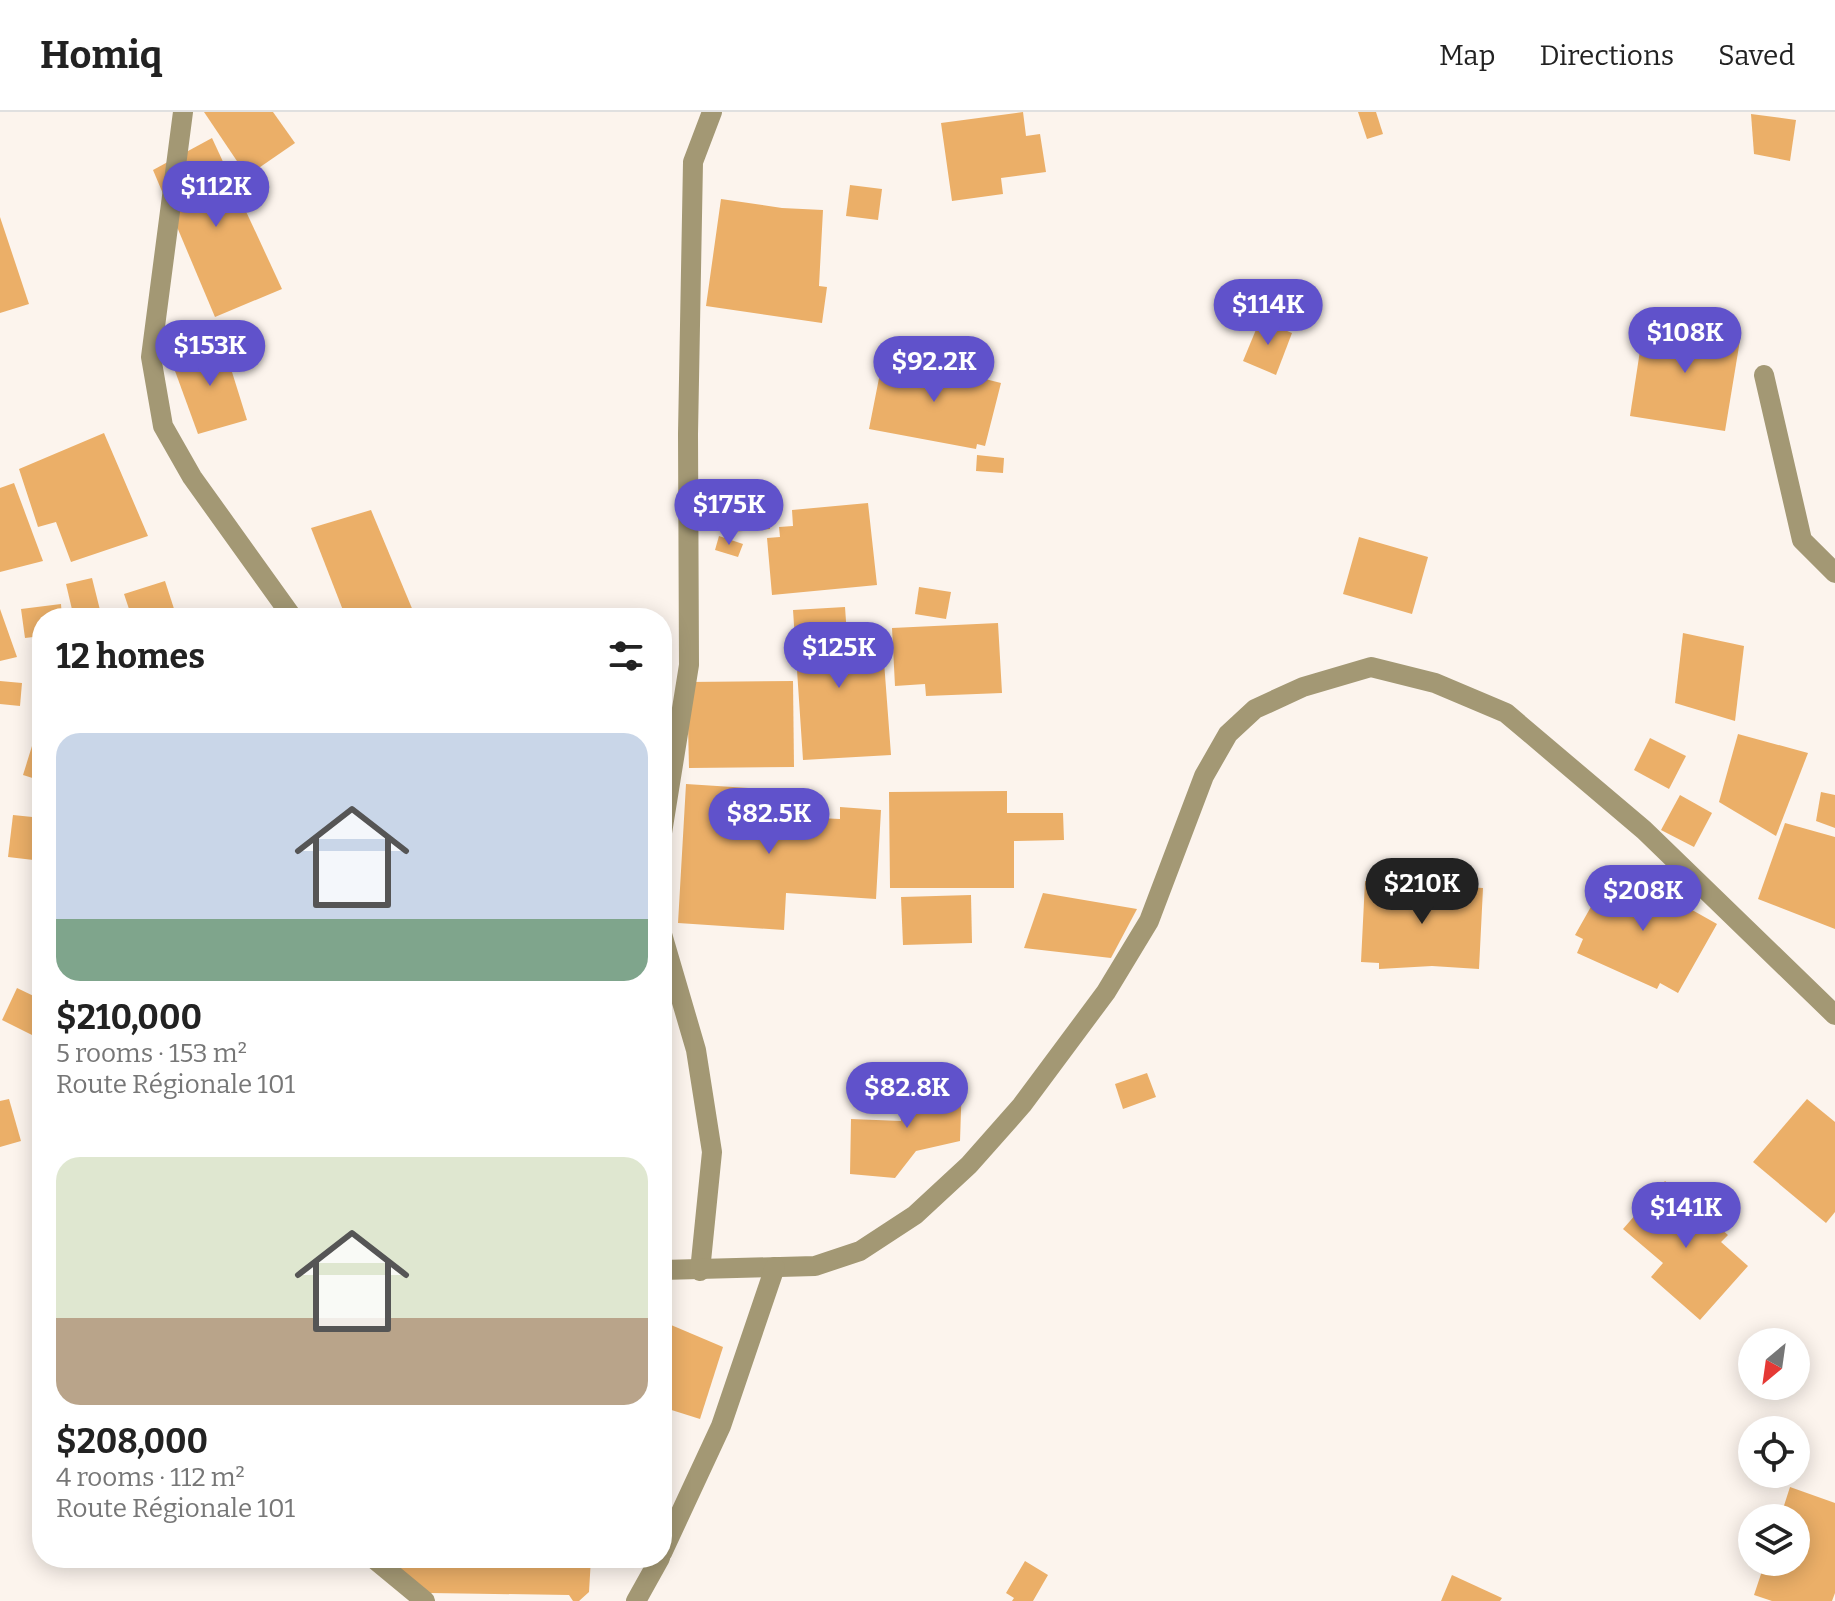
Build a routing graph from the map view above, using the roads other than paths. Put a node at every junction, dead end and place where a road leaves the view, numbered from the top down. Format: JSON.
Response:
{"nodes":[{"id":1,"x":183,"y":112,"type":"edge"},
{"id":2,"x":712,"y":112,"type":"edge"},
{"id":3,"x":1764,"y":375,"type":"dead end"},
{"id":4,"x":1835,"y":573,"type":"edge"},
{"id":5,"x":286,"y":608,"type":"edge"},
{"id":6,"x":672,"y":781,"type":"edge"},
{"id":7,"x":672,"y":968,"type":"edge"},
{"id":8,"x":1835,"y":1015,"type":"edge"},
{"id":9,"x":775,"y":1267,"type":"junction"},
{"id":10,"x":672,"y":1270,"type":"edge"},
{"id":11,"x":700,"y":1271,"type":"junction"},
{"id":12,"x":672,"y":1532,"type":"edge"},
{"id":13,"x":385,"y":1568,"type":"edge"},
{"id":14,"x":654,"y":1568,"type":"edge"},
{"id":15,"x":425,"y":1601,"type":"edge"},
{"id":16,"x":636,"y":1601,"type":"edge"}],
"edges":[{"from":1,"to":5,"type":"street"},
{"from":2,"to":6,"type":"street"},
{"from":3,"to":4,"type":"street"},
{"from":7,"to":11,"type":"street"},
{"from":8,"to":9,"type":"street"},
{"from":9,"to":11,"type":"street"},
{"from":9,"to":12,"type":"street"},
{"from":10,"to":11,"type":"street"},
{"from":13,"to":15,"type":"street"},
{"from":14,"to":16,"type":"street"}]}
